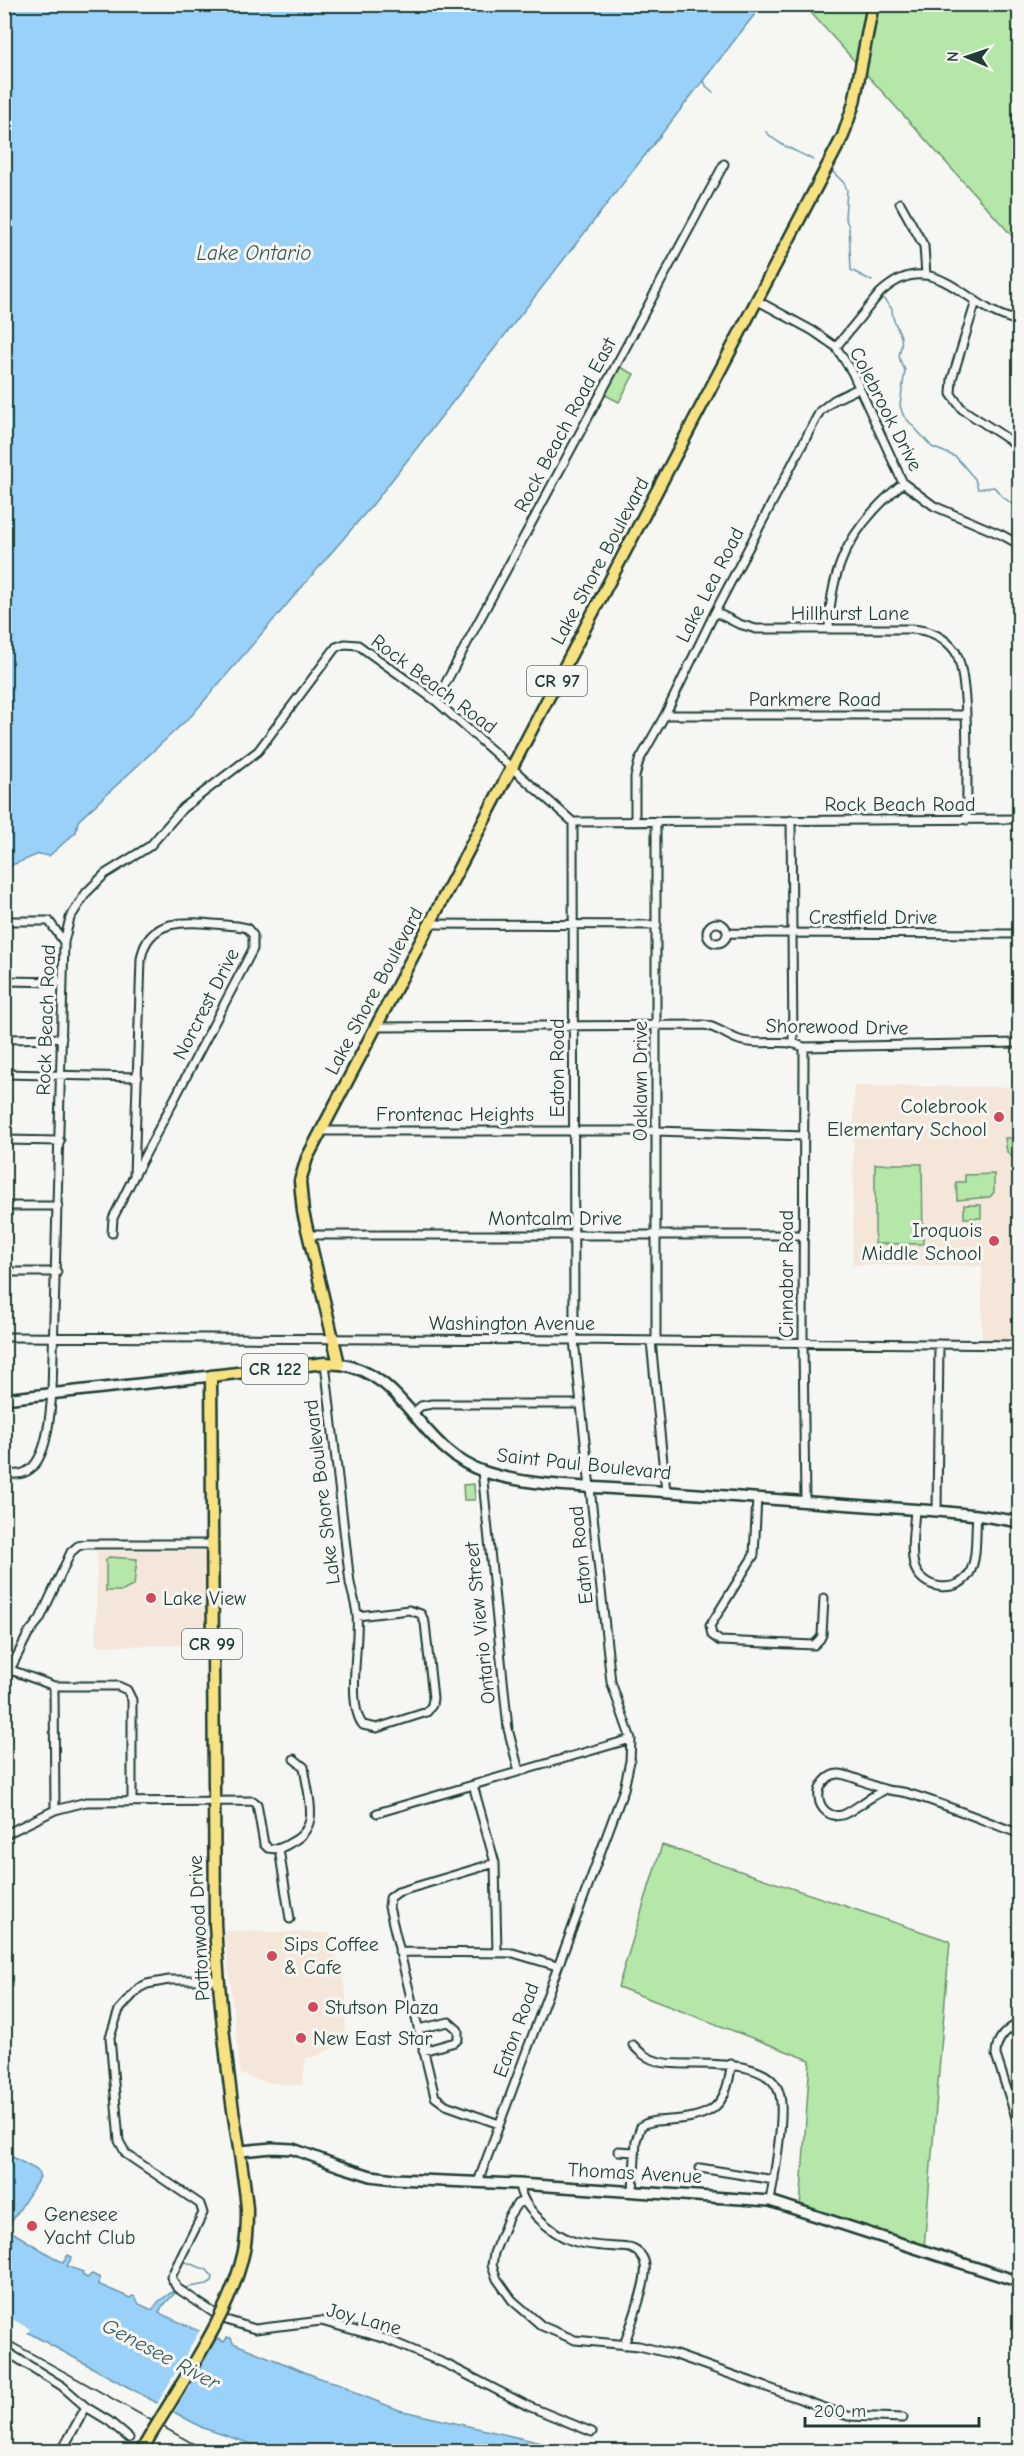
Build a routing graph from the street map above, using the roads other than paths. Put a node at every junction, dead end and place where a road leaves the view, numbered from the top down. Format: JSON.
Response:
{"nodes":[{"id":1,"x":873,"y":4,"type":"edge"},
{"id":2,"x":724,"y":164,"type":"dead end"},
{"id":3,"x":900,"y":203,"type":"dead end"},
{"id":4,"x":926,"y":275,"type":"junction"},
{"id":5,"x":758,"y":301,"type":"junction"},
{"id":6,"x":976,"y":301,"type":"junction"},
{"id":7,"x":1020,"y":322,"type":"edge"},
{"id":8,"x":836,"y":347,"type":"junction"},
{"id":9,"x":859,"y":388,"type":"junction"},
{"id":10,"x":1020,"y":447,"type":"edge"},
{"id":11,"x":903,"y":483,"type":"junction"},
{"id":12,"x":1020,"y":545,"type":"edge"},
{"id":13,"x":714,"y":612,"type":"junction"},
{"id":14,"x":829,"y":629,"type":"junction"},
{"id":15,"x":436,"y":701,"type":"junction"},
{"id":16,"x":665,"y":715,"type":"junction"},
{"id":17,"x":965,"y":715,"type":"junction"},
{"id":18,"x":512,"y":767,"type":"junction"},
{"id":19,"x":1020,"y":819,"type":"edge"},
{"id":20,"x":791,"y":820,"type":"junction"},
{"id":21,"x":966,"y":820,"type":"junction"},
{"id":22,"x":656,"y":821,"type":"junction"},
{"id":23,"x":573,"y":822,"type":"junction"},
{"id":24,"x":635,"y":822,"type":"junction"},
{"id":25,"x":4,"y":921,"type":"edge"},
{"id":26,"x":430,"y":924,"type":"junction"},
{"id":27,"x":573,"y":925,"type":"junction"},
{"id":28,"x":657,"y":925,"type":"junction"},
{"id":29,"x":727,"y":933,"type":"dead end"},
{"id":30,"x":792,"y":933,"type":"junction"},
{"id":31,"x":1020,"y":934,"type":"edge"},
{"id":32,"x":64,"y":942,"type":"junction"},
{"id":33,"x":4,"y":981,"type":"edge"},
{"id":34,"x":63,"y":982,"type":"junction"},
{"id":35,"x":376,"y":1027,"type":"junction"},
{"id":36,"x":573,"y":1027,"type":"junction"},
{"id":37,"x":657,"y":1027,"type":"junction"},
{"id":38,"x":62,"y":1038,"type":"junction"},
{"id":39,"x":4,"y":1039,"type":"edge"},
{"id":40,"x":793,"y":1042,"type":"junction"},
{"id":41,"x":1020,"y":1043,"type":"edge"},
{"id":42,"x":804,"y":1047,"type":"junction"},
{"id":43,"x":4,"y":1074,"type":"edge"},
{"id":44,"x":61,"y":1075,"type":"junction"},
{"id":45,"x":138,"y":1077,"type":"junction"},
{"id":46,"x":321,"y":1131,"type":"junction"},
{"id":47,"x":574,"y":1131,"type":"junction"},
{"id":48,"x":657,"y":1131,"type":"junction"},
{"id":49,"x":804,"y":1136,"type":"junction"},
{"id":50,"x":4,"y":1140,"type":"edge"},
{"id":51,"x":60,"y":1141,"type":"junction"},
{"id":52,"x":134,"y":1176,"type":"junction"},
{"id":53,"x":4,"y":1206,"type":"edge"},
{"id":54,"x":58,"y":1206,"type":"junction"},
{"id":55,"x":112,"y":1233,"type":"dead end"},
{"id":56,"x":574,"y":1234,"type":"junction"},
{"id":57,"x":656,"y":1234,"type":"junction"},
{"id":58,"x":308,"y":1235,"type":"junction"},
{"id":59,"x":803,"y":1235,"type":"junction"},
{"id":60,"x":4,"y":1272,"type":"edge"},
{"id":61,"x":57,"y":1272,"type":"junction"},
{"id":62,"x":4,"y":1337,"type":"edge"},
{"id":63,"x":55,"y":1338,"type":"junction"},
{"id":64,"x":334,"y":1339,"type":"junction"},
{"id":65,"x":574,"y":1340,"type":"junction"},
{"id":66,"x":654,"y":1341,"type":"junction"},
{"id":67,"x":803,"y":1343,"type":"junction"},
{"id":68,"x":939,"y":1344,"type":"junction"},
{"id":69,"x":1020,"y":1345,"type":"edge"},
{"id":70,"x":325,"y":1363,"type":"junction"},
{"id":71,"x":339,"y":1364,"type":"junction"},
{"id":72,"x":211,"y":1376,"type":"junction"},
{"id":73,"x":52,"y":1392,"type":"junction"},
{"id":74,"x":4,"y":1399,"type":"edge"},
{"id":75,"x":581,"y":1404,"type":"junction"},
{"id":76,"x":412,"y":1414,"type":"junction"},
{"id":77,"x":482,"y":1471,"type":"junction"},
{"id":78,"x":4,"y":1474,"type":"edge"},
{"id":79,"x":590,"y":1486,"type":"junction"},
{"id":80,"x":666,"y":1492,"type":"junction"},
{"id":81,"x":757,"y":1498,"type":"junction"},
{"id":82,"x":805,"y":1502,"type":"junction"},
{"id":83,"x":915,"y":1510,"type":"junction"},
{"id":84,"x":937,"y":1511,"type":"junction"},
{"id":85,"x":977,"y":1515,"type":"junction"},
{"id":86,"x":1020,"y":1522,"type":"edge"},
{"id":87,"x":212,"y":1544,"type":"junction"},
{"id":88,"x":824,"y":1598,"type":"dead end"},
{"id":89,"x":357,"y":1616,"type":"junction"},
{"id":90,"x":11,"y":1670,"type":"junction"},
{"id":91,"x":4,"y":1682,"type":"edge"},
{"id":92,"x":54,"y":1686,"type":"junction"},
{"id":93,"x":631,"y":1739,"type":"junction"},
{"id":94,"x":294,"y":1759,"type":"dead end"},
{"id":95,"x":519,"y":1771,"type":"junction"},
{"id":96,"x":473,"y":1785,"type":"junction"},
{"id":97,"x":885,"y":1790,"type":"junction"},
{"id":98,"x":132,"y":1801,"type":"junction"},
{"id":99,"x":212,"y":1801,"type":"junction"},
{"id":100,"x":54,"y":1810,"type":"junction"},
{"id":101,"x":377,"y":1813,"type":"dead end"},
{"id":102,"x":1020,"y":1834,"type":"edge"},
{"id":103,"x":4,"y":1836,"type":"edge"},
{"id":104,"x":279,"y":1849,"type":"junction"},
{"id":105,"x":495,"y":1863,"type":"junction"},
{"id":106,"x":290,"y":1918,"type":"dead end"},
{"id":107,"x":399,"y":1952,"type":"junction"},
{"id":108,"x":497,"y":1953,"type":"junction"},
{"id":109,"x":557,"y":1966,"type":"junction"},
{"id":110,"x":217,"y":1980,"type":"junction"},
{"id":111,"x":1020,"y":2022,"type":"edge"},
{"id":112,"x":418,"y":2029,"type":"junction"},
{"id":113,"x":633,"y":2045,"type":"dead end"},
{"id":114,"x":423,"y":2051,"type":"junction"},
{"id":115,"x":732,"y":2064,"type":"junction"},
{"id":116,"x":499,"y":2124,"type":"junction"},
{"id":117,"x":1020,"y":2130,"type":"edge"},
{"id":118,"x":1020,"y":2141,"type":"edge"},
{"id":119,"x":241,"y":2151,"type":"junction"},
{"id":120,"x":618,"y":2151,"type":"dead end"},
{"id":121,"x":635,"y":2152,"type":"junction"},
{"id":122,"x":1018,"y":2155,"type":"dead end"},
{"id":123,"x":700,"y":2168,"type":"dead end"},
{"id":124,"x":774,"y":2180,"type":"junction"},
{"id":125,"x":478,"y":2182,"type":"junction"},
{"id":126,"x":519,"y":2184,"type":"junction"},
{"id":127,"x":633,"y":2191,"type":"junction"},
{"id":128,"x":770,"y":2200,"type":"junction"},
{"id":129,"x":523,"y":2201,"type":"junction"},
{"id":130,"x":1020,"y":2282,"type":"edge"},
{"id":131,"x":624,"y":2345,"type":"junction"},
{"id":132,"x":4,"y":2350,"type":"edge"},
{"id":133,"x":86,"y":2407,"type":"junction"},
{"id":134,"x":903,"y":2418,"type":"dead end"},
{"id":135,"x":592,"y":2432,"type":"dead end"},
{"id":136,"x":129,"y":2438,"type":"dead end"},
{"id":137,"x":143,"y":2447,"type":"edge"},
{"id":138,"x":61,"y":2451,"type":"edge"}],
"edges":[{"from":1,"to":5,"type":"main road","name":"Lake Shore Boulevard","number":"CR 97"},
{"from":2,"to":15,"type":"street","name":"Rock Beach Road East"},
{"from":3,"to":4,"type":"street"},
{"from":4,"to":6,"type":"street"},
{"from":4,"to":8,"type":"street"},
{"from":5,"to":8,"type":"street","name":"Colebrook Drive"},
{"from":5,"to":18,"type":"main road","name":"Lake Shore Boulevard","number":"CR 97"},
{"from":6,"to":7,"type":"street"},
{"from":6,"to":10,"type":"street"},
{"from":8,"to":9,"type":"street","name":"Colebrook Drive"},
{"from":9,"to":11,"type":"street","name":"Colebrook Drive"},
{"from":9,"to":13,"type":"street","name":"Lake Lea Road"},
{"from":11,"to":12,"type":"street","name":"Colebrook Drive"},
{"from":11,"to":14,"type":"street"},
{"from":13,"to":14,"type":"street","name":"Hillhurst Lane"},
{"from":13,"to":16,"type":"street","name":"Lake Lea Road"},
{"from":14,"to":17,"type":"street","name":"Hillhurst Lane"},
{"from":15,"to":18,"type":"street","name":"Rock Beach Road"},
{"from":15,"to":32,"type":"street","name":"Rock Beach Road"},
{"from":16,"to":17,"type":"street","name":"Parkmere Road"},
{"from":16,"to":24,"type":"street","name":"Lake Lea Road"},
{"from":17,"to":21,"type":"street","name":"Hillhurst Lane"},
{"from":18,"to":23,"type":"street","name":"Rock Beach Road"},
{"from":18,"to":26,"type":"main road","name":"Lake Shore Boulevard","number":"CR 97"},
{"from":19,"to":21,"type":"street","name":"Rock Beach Road"},
{"from":20,"to":21,"type":"street","name":"Rock Beach Road"},
{"from":20,"to":22,"type":"street","name":"Rock Beach Road"},
{"from":20,"to":30,"type":"street"},
{"from":22,"to":24,"type":"street","name":"Rock Beach Road"},
{"from":22,"to":28,"type":"street","name":"Oaklawn Drive"},
{"from":23,"to":24,"type":"street","name":"Rock Beach Road"},
{"from":23,"to":27,"type":"street","name":"Eaton Road"},
{"from":25,"to":32,"type":"street"},
{"from":26,"to":27,"type":"street"},
{"from":26,"to":35,"type":"main road","name":"Lake Shore Boulevard","number":"CR 97"},
{"from":27,"to":28,"type":"street"},
{"from":27,"to":36,"type":"street","name":"Eaton Road"},
{"from":28,"to":37,"type":"street","name":"Oaklawn Drive"},
{"from":29,"to":30,"type":"street","name":"Crestfield Drive"},
{"from":30,"to":31,"type":"street","name":"Crestfield Drive"},
{"from":30,"to":40,"type":"street"},
{"from":32,"to":34,"type":"street","name":"Rock Beach Road"},
{"from":33,"to":34,"type":"street"},
{"from":34,"to":38,"type":"street","name":"Rock Beach Road"},
{"from":35,"to":36,"type":"street","name":"Shorewood Drive"},
{"from":35,"to":46,"type":"main road","name":"Lake Shore Boulevard","number":"CR 97"},
{"from":36,"to":37,"type":"street","name":"Shorewood Drive"},
{"from":36,"to":47,"type":"street","name":"Eaton Road"},
{"from":37,"to":40,"type":"street","name":"Shorewood Drive"},
{"from":37,"to":48,"type":"street","name":"Oaklawn Drive"},
{"from":38,"to":39,"type":"street"},
{"from":38,"to":44,"type":"street","name":"Rock Beach Road"},
{"from":40,"to":42,"type":"street","name":"Shorewood Drive"},
{"from":41,"to":42,"type":"street","name":"Shorewood Drive"},
{"from":42,"to":49,"type":"street","name":"Cinnabar Road"},
{"from":43,"to":44,"type":"street"},
{"from":44,"to":45,"type":"street"},
{"from":44,"to":51,"type":"street","name":"Rock Beach Road"},
{"from":45,"to":52,"type":"street","name":"Norcrest Drive"},
{"from":45,"to":52,"type":"street","name":"Norcrest Drive"},
{"from":46,"to":47,"type":"street","name":"Frontenac Heights"},
{"from":46,"to":58,"type":"main road","name":"Lake Shore Boulevard","number":"CR 97"},
{"from":47,"to":48,"type":"street","name":"Frontenac Heights"},
{"from":47,"to":56,"type":"street","name":"Eaton Road"},
{"from":48,"to":49,"type":"street","name":"Frontenac Heights"},
{"from":48,"to":57,"type":"street","name":"Oaklawn Drive"},
{"from":49,"to":59,"type":"street","name":"Cinnabar Road"},
{"from":50,"to":51,"type":"street"},
{"from":51,"to":54,"type":"street","name":"Rock Beach Road"},
{"from":52,"to":55,"type":"street","name":"Norcrest Drive"},
{"from":53,"to":54,"type":"street"},
{"from":54,"to":61,"type":"street","name":"Rock Beach Road"},
{"from":56,"to":57,"type":"street","name":"Montcalm Drive"},
{"from":56,"to":58,"type":"street","name":"Montcalm Drive"},
{"from":56,"to":65,"type":"street","name":"Eaton Road"},
{"from":57,"to":59,"type":"street","name":"Montcalm Drive"},
{"from":57,"to":66,"type":"street","name":"Oaklawn Drive"},
{"from":58,"to":64,"type":"main road","name":"Lake Shore Boulevard","number":"CR 97"},
{"from":59,"to":67,"type":"street","name":"Cinnabar Road"},
{"from":60,"to":61,"type":"street"},
{"from":61,"to":63,"type":"street","name":"Rock Beach Road"},
{"from":62,"to":63,"type":"street","name":"Washington Avenue"},
{"from":63,"to":64,"type":"street","name":"Washington Avenue"},
{"from":63,"to":73,"type":"street","name":"Rock Beach Road"},
{"from":64,"to":65,"type":"street","name":"Washington Avenue"},
{"from":64,"to":71,"type":"main road","name":"Lake Shore Boulevard","number":"CR 97"},
{"from":65,"to":66,"type":"street","name":"Washington Avenue"},
{"from":65,"to":75,"type":"street","name":"Eaton Road"},
{"from":66,"to":67,"type":"street","name":"Washington Avenue"},
{"from":66,"to":80,"type":"street","name":"Oaklawn Drive"},
{"from":67,"to":68,"type":"street","name":"Washington Avenue"},
{"from":67,"to":82,"type":"street","name":"Cinnabar Road"},
{"from":68,"to":69,"type":"street","name":"Washington Avenue"},
{"from":68,"to":84,"type":"street"},
{"from":70,"to":71,"type":"main road","name":"Saint Paul Boulevard","number":"CR 122"},
{"from":70,"to":72,"type":"main road","name":"Saint Paul Boulevard","number":"CR 122"},
{"from":70,"to":89,"type":"street","name":"Lake Shore Boulevard"},
{"from":71,"to":76,"type":"street","name":"Saint Paul Boulevard","number":"CR 122"},
{"from":72,"to":73,"type":"street","name":"Saint Paul Boulevard","number":"CR 122"},
{"from":72,"to":87,"type":"main road","name":"Pattonwood Drive","number":"CR 99"},
{"from":73,"to":74,"type":"street","name":"Saint Paul Boulevard","number":"CR 122"},
{"from":73,"to":78,"type":"street","name":"Rock Beach Road"},
{"from":75,"to":76,"type":"street"},
{"from":75,"to":79,"type":"street","name":"Eaton Road"},
{"from":76,"to":77,"type":"street","name":"Saint Paul Boulevard","number":"CR 122"},
{"from":77,"to":79,"type":"street","name":"Saint Paul Boulevard","number":"CR 122"},
{"from":77,"to":95,"type":"street","name":"Ontario View Street"},
{"from":79,"to":80,"type":"street","name":"Saint Paul Boulevard","number":"CR 122"},
{"from":79,"to":93,"type":"street","name":"Eaton Road"},
{"from":80,"to":81,"type":"street","name":"Saint Paul Boulevard","number":"CR 122"},
{"from":81,"to":82,"type":"street","name":"Saint Paul Boulevard","number":"CR 122"},
{"from":81,"to":88,"type":"street"},
{"from":82,"to":83,"type":"street","name":"Saint Paul Boulevard","number":"CR 122"},
{"from":83,"to":84,"type":"street","name":"Saint Paul Boulevard","number":"CR 122"},
{"from":83,"to":85,"type":"street"},
{"from":84,"to":85,"type":"street","name":"Saint Paul Boulevard","number":"CR 122"},
{"from":85,"to":86,"type":"street","name":"Saint Paul Boulevard","number":"CR 122"},
{"from":87,"to":90,"type":"street"},
{"from":87,"to":99,"type":"main road","name":"Pattonwood Drive","number":"CR 99"},
{"from":89,"to":89,"type":"street","name":"Lake Shore Boulevard"},
{"from":90,"to":91,"type":"street"},
{"from":90,"to":92,"type":"street"},
{"from":92,"to":98,"type":"street"},
{"from":92,"to":100,"type":"street"},
{"from":93,"to":95,"type":"street"},
{"from":93,"to":109,"type":"street","name":"Eaton Road"},
{"from":94,"to":104,"type":"street"},
{"from":95,"to":96,"type":"street"},
{"from":96,"to":101,"type":"street"},
{"from":96,"to":105,"type":"street"},
{"from":97,"to":97,"type":"street"},
{"from":97,"to":102,"type":"street"},
{"from":98,"to":99,"type":"street"},
{"from":98,"to":100,"type":"street"},
{"from":99,"to":104,"type":"street"},
{"from":99,"to":110,"type":"main road","name":"Pattonwood Drive","number":"CR 99"},
{"from":100,"to":103,"type":"street"},
{"from":104,"to":106,"type":"street"},
{"from":105,"to":107,"type":"street"},
{"from":105,"to":108,"type":"street"},
{"from":107,"to":108,"type":"street"},
{"from":107,"to":112,"type":"street"},
{"from":108,"to":109,"type":"street"},
{"from":109,"to":116,"type":"street","name":"Eaton Road"},
{"from":110,"to":119,"type":"main road","name":"Pattonwood Drive","number":"CR 99"},
{"from":110,"to":135,"type":"street","name":"Joy Lane"},
{"from":111,"to":117,"type":"street"},
{"from":112,"to":114,"type":"street"},
{"from":112,"to":114,"type":"street"},
{"from":113,"to":115,"type":"street"},
{"from":114,"to":116,"type":"street"},
{"from":115,"to":121,"type":"street"},
{"from":115,"to":124,"type":"street"},
{"from":116,"to":125,"type":"street","name":"Eaton Road"},
{"from":118,"to":122,"type":"street"},
{"from":119,"to":125,"type":"street","name":"Thomas Avenue"},
{"from":119,"to":137,"type":"main road","name":"Pattonwood Drive","bridge":true},
{"from":120,"to":121,"type":"street"},
{"from":121,"to":127,"type":"street"},
{"from":123,"to":124,"type":"street"},
{"from":124,"to":128,"type":"street"},
{"from":125,"to":126,"type":"street","name":"Thomas Avenue"},
{"from":126,"to":127,"type":"street","name":"Thomas Avenue"},
{"from":126,"to":129,"type":"street"},
{"from":127,"to":128,"type":"street","name":"Thomas Avenue"},
{"from":128,"to":130,"type":"street","name":"Thomas Avenue"},
{"from":129,"to":131,"type":"street"},
{"from":129,"to":131,"type":"street"},
{"from":131,"to":134,"type":"street"},
{"from":132,"to":133,"type":"street"},
{"from":133,"to":136,"type":"street"},
{"from":133,"to":138,"type":"street"}]}
